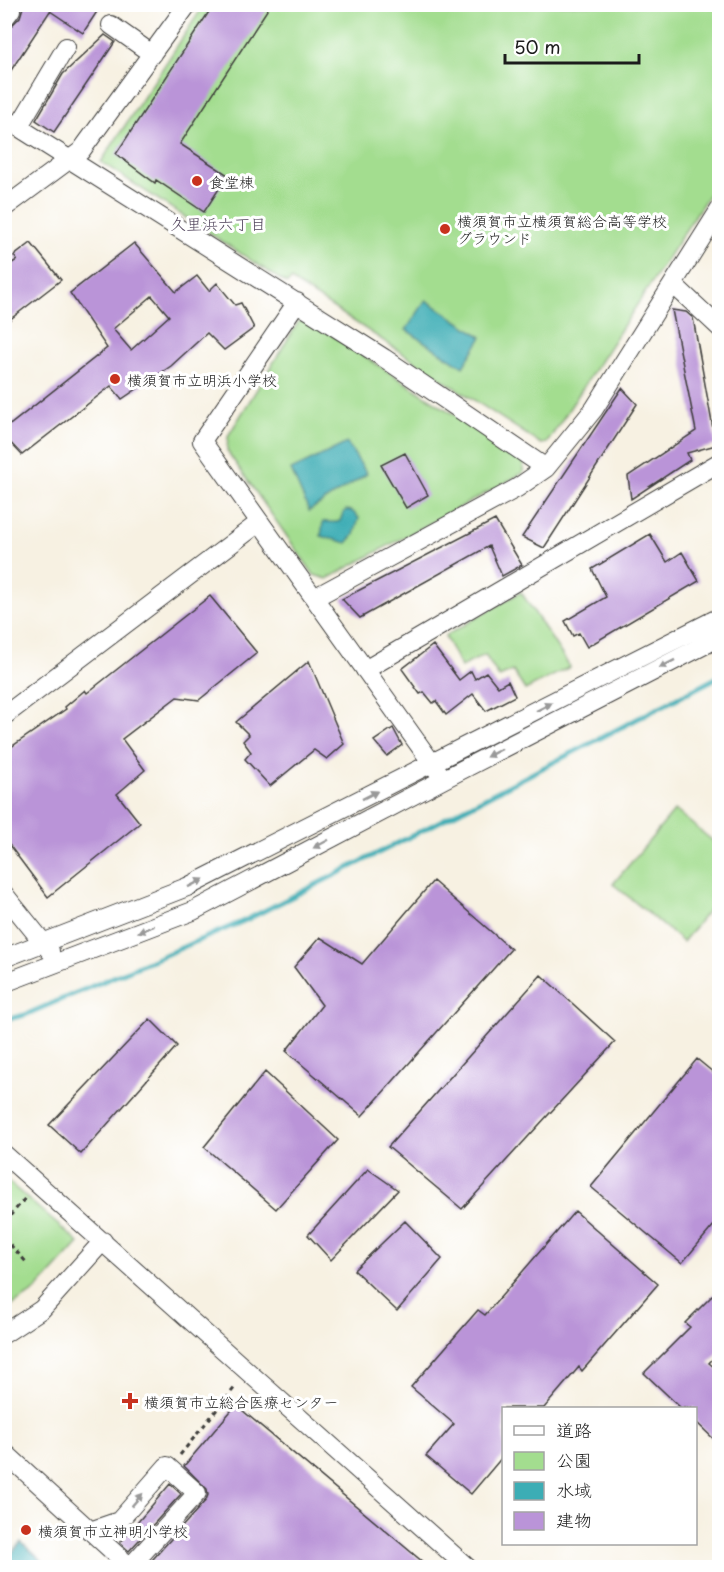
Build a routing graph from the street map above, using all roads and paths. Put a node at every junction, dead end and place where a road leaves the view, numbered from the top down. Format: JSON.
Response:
{"nodes":[{"id":1,"x":188,"y":4,"type":"edge"},
{"id":2,"x":111,"y":25,"type":"dead end"},
{"id":3,"x":66,"y":47,"type":"dead end"},
{"id":4,"x":152,"y":54,"type":"junction"},
{"id":5,"x":11,"y":122,"type":"edge"},
{"id":6,"x":69,"y":159,"type":"junction"},
{"id":7,"x":4,"y":208,"type":"edge"},
{"id":8,"x":720,"y":209,"type":"edge"},
{"id":9,"x":673,"y":284,"type":"junction"},
{"id":10,"x":297,"y":302,"type":"junction"},
{"id":11,"x":720,"y":328,"type":"edge"},
{"id":12,"x":720,"y":462,"type":"edge"},
{"id":13,"x":546,"y":468,"type":"junction"},
{"id":14,"x":260,"y":522,"type":"junction"},
{"id":15,"x":314,"y":598,"type":"junction"},
{"id":16,"x":720,"y":617,"type":"edge"},
{"id":17,"x":720,"y":637,"type":"edge"},
{"id":18,"x":365,"y":670,"type":"junction"},
{"id":19,"x":4,"y":716,"type":"edge"},
{"id":20,"x":432,"y":763,"type":"junction"},
{"id":21,"x":443,"y":779,"type":"junction"},
{"id":22,"x":4,"y":894,"type":"edge"},
{"id":23,"x":44,"y":944,"type":"junction"},
{"id":24,"x":4,"y":958,"type":"edge"},
{"id":25,"x":59,"y":962,"type":"junction"},
{"id":26,"x":4,"y":983,"type":"edge"},
{"id":27,"x":4,"y":1154,"type":"edge"},
{"id":28,"x":38,"y":1183,"type":"junction"},
{"id":29,"x":4,"y":1223,"type":"edge"},
{"id":30,"x":4,"y":1238,"type":"edge"},
{"id":31,"x":103,"y":1241,"type":"junction"},
{"id":32,"x":28,"y":1264,"type":"dead end"},
{"id":33,"x":4,"y":1334,"type":"edge"},
{"id":34,"x":248,"y":1372,"type":"junction"},
{"id":35,"x":4,"y":1452,"type":"edge"},
{"id":36,"x":176,"y":1460,"type":"dead end"},
{"id":37,"x":90,"y":1531,"type":"junction"},
{"id":38,"x":468,"y":1568,"type":"edge"}],
"edges":[{"from":1,"to":4,"type":"street"},
{"from":2,"to":4,"type":"street"},
{"from":3,"to":5,"type":"street"},
{"from":4,"to":6,"type":"street"},
{"from":5,"to":6,"type":"street"},
{"from":6,"to":7,"type":"street"},
{"from":6,"to":10,"type":"street"},
{"from":8,"to":9,"type":"street"},
{"from":9,"to":11,"type":"street"},
{"from":9,"to":13,"type":"street"},
{"from":10,"to":13,"type":"street"},
{"from":10,"to":14,"type":"street"},
{"from":12,"to":18,"type":"street"},
{"from":13,"to":15,"type":"street"},
{"from":14,"to":15,"type":"street"},
{"from":14,"to":19,"type":"street"},
{"from":15,"to":18,"type":"street"},
{"from":20,"to":16,"type":"street","one_way":true},
{"from":17,"to":21,"type":"street","one_way":true},
{"from":18,"to":20,"type":"street"},
{"from":20,"to":21,"type":"street"},
{"from":23,"to":20,"type":"street","one_way":true},
{"from":21,"to":25,"type":"street","one_way":true},
{"from":22,"to":23,"type":"street"},
{"from":23,"to":24,"type":"street"},
{"from":23,"to":25,"type":"street"},
{"from":25,"to":26,"type":"street"},
{"from":27,"to":28,"type":"street"},
{"from":28,"to":29,"type":"path"},
{"from":28,"to":31,"type":"street"},
{"from":30,"to":32,"type":"path"},
{"from":31,"to":33,"type":"street"},
{"from":31,"to":34,"type":"street"},
{"from":34,"to":36,"type":"path"},
{"from":34,"to":38,"type":"street"},
{"from":35,"to":37,"type":"street"},
{"from":37,"to":37,"type":"street","one_way":true}]}
